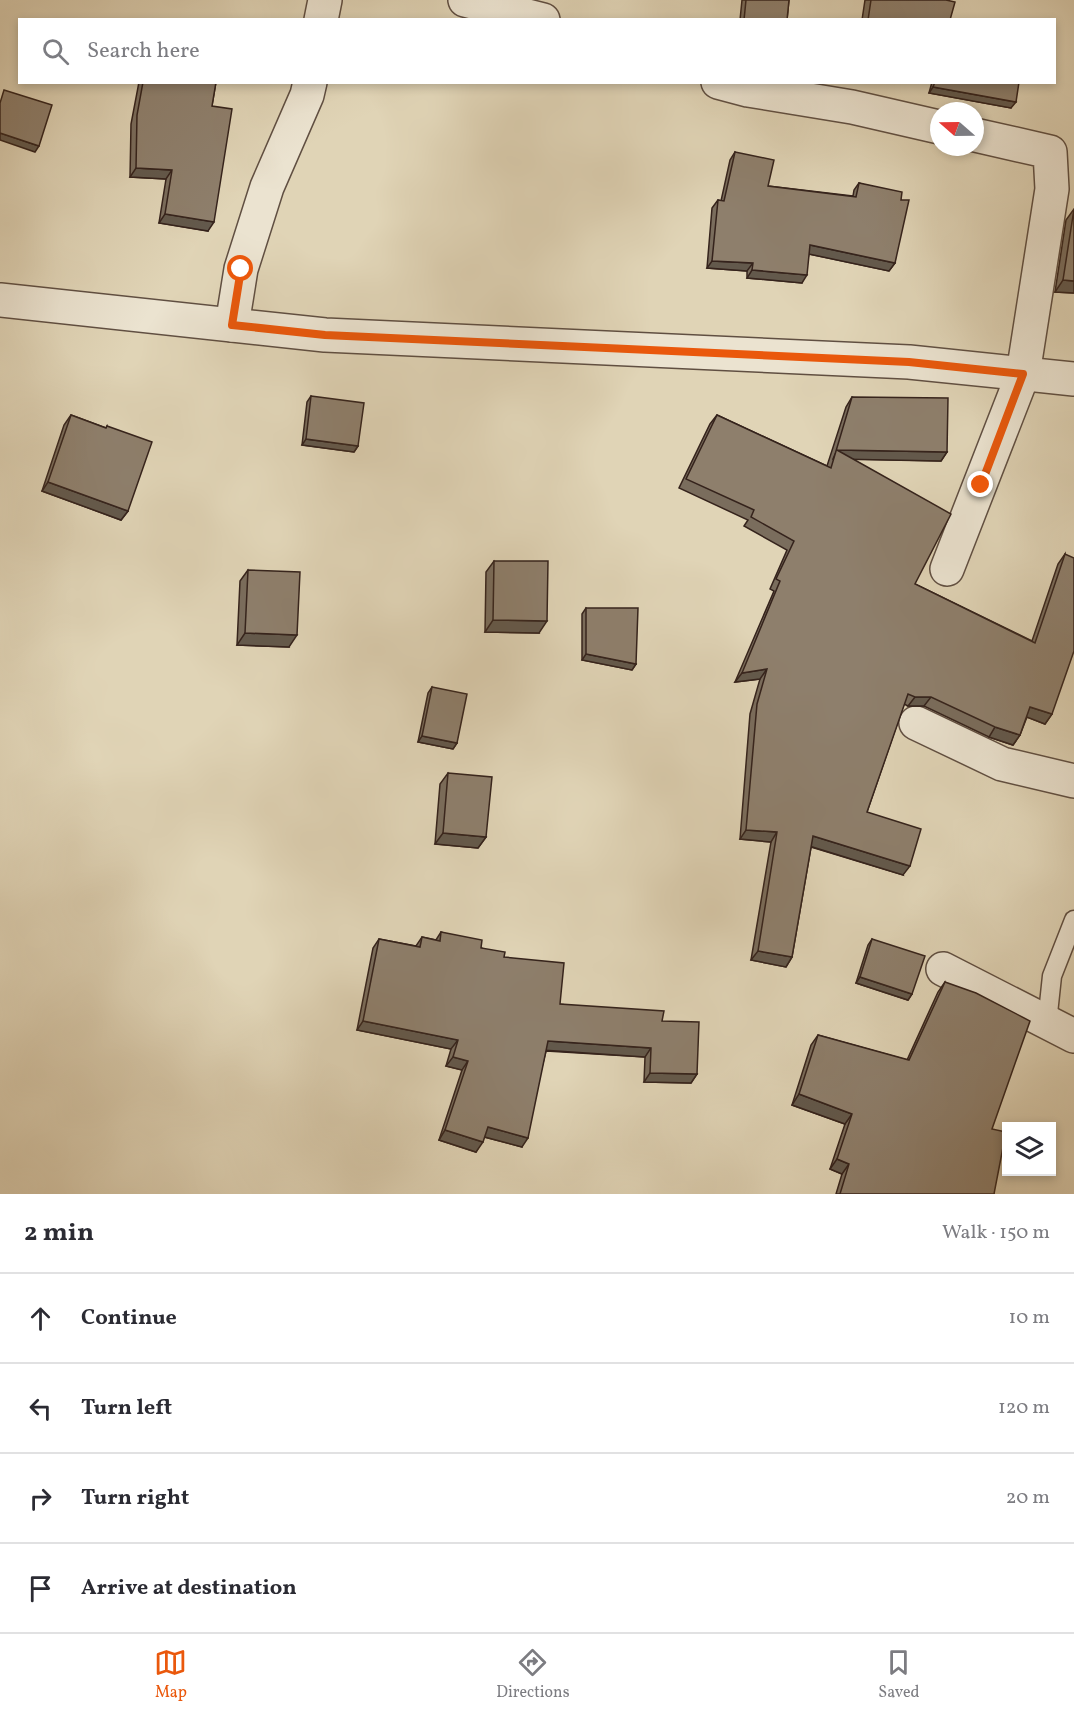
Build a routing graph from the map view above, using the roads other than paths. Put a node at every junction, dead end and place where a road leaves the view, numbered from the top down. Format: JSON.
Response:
{"nodes":[{"id":1,"x":325,"y":0,"type":"edge"},
{"id":2,"x":465,"y":0,"type":"edge"},
{"id":3,"x":321,"y":18,"type":"edge"},
{"id":4,"x":535,"y":18,"type":"edge"},
{"id":5,"x":310,"y":84,"type":"edge"},
{"id":6,"x":726,"y":84,"type":"edge"},
{"id":7,"x":930,"y":125,"type":"edge"},
{"id":8,"x":984,"y":137,"type":"edge"},
{"id":9,"x":0,"y":300,"type":"edge"},
{"id":10,"x":232,"y":325,"type":"junction"},
{"id":11,"x":1023,"y":374,"type":"junction"},
{"id":12,"x":1074,"y":379,"type":"edge"},
{"id":13,"x":947,"y":569,"type":"dead end"},
{"id":14,"x":916,"y":723,"type":"dead end"},
{"id":15,"x":1074,"y":781,"type":"edge"},
{"id":16,"x":1074,"y":920,"type":"edge"},
{"id":17,"x":943,"y":969,"type":"dead end"},
{"id":18,"x":1061,"y":1030,"type":"edge"}],
"edges":[{"from":1,"to":3,"type":"street"},
{"from":2,"to":4,"type":"street"},
{"from":5,"to":10,"type":"street"},
{"from":6,"to":7,"type":"street"},
{"from":8,"to":11,"type":"street"},
{"from":9,"to":10,"type":"street"},
{"from":10,"to":11,"type":"street"},
{"from":11,"to":12,"type":"street"},
{"from":11,"to":13,"type":"street"},
{"from":14,"to":15,"type":"street"},
{"from":16,"to":18,"type":"lane"},
{"from":17,"to":18,"type":"street"}]}
